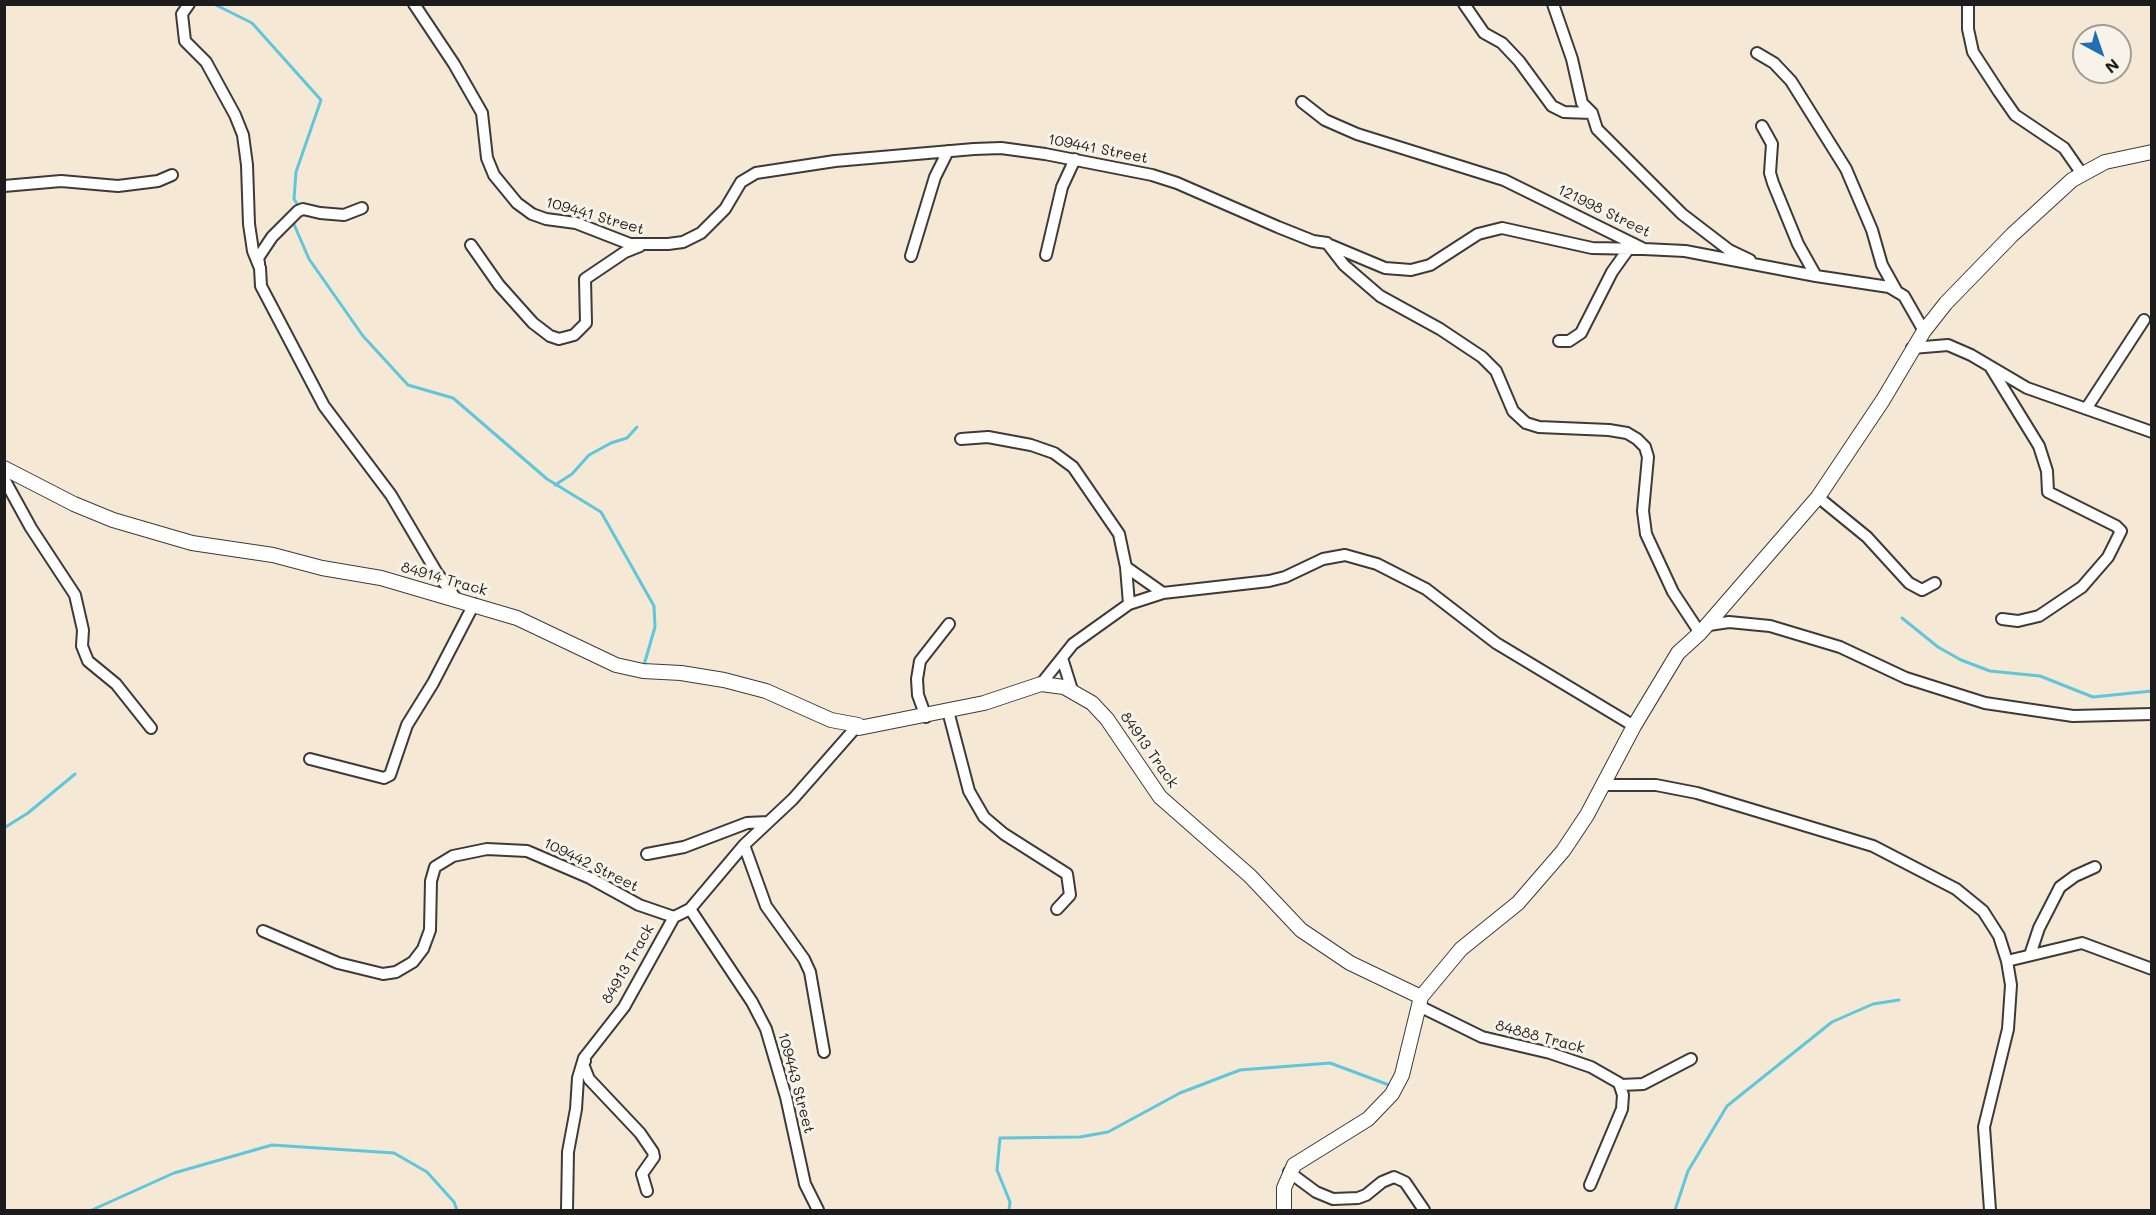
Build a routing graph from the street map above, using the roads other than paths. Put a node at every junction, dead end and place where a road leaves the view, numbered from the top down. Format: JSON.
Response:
{"nodes":[{"id":1,"x":189,"y":4,"type":"edge"},
{"id":2,"x":414,"y":4,"type":"edge"},
{"id":3,"x":1464,"y":4,"type":"edge"},
{"id":4,"x":1553,"y":4,"type":"edge"},
{"id":5,"x":1968,"y":4,"type":"edge"},
{"id":6,"x":1757,"y":53,"type":"dead end"},
{"id":7,"x":1302,"y":102,"type":"dead end"},
{"id":8,"x":1592,"y":113,"type":"junction"},
{"id":9,"x":1762,"y":126,"type":"dead end"},
{"id":10,"x":948,"y":151,"type":"junction"},
{"id":11,"x":2151,"y":152,"type":"edge"},
{"id":12,"x":1075,"y":159,"type":"junction"},
{"id":13,"x":2082,"y":174,"type":"junction"},
{"id":14,"x":172,"y":175,"type":"dead end"},
{"id":15,"x":4,"y":186,"type":"edge"},
{"id":16,"x":362,"y":208,"type":"dead end"},
{"id":17,"x":1327,"y":243,"type":"junction"},
{"id":18,"x":471,"y":245,"type":"dead end"},
{"id":19,"x":640,"y":246,"type":"junction"},
{"id":20,"x":1644,"y":249,"type":"junction"},
{"id":21,"x":1627,"y":251,"type":"junction"},
{"id":22,"x":1046,"y":255,"type":"dead end"},
{"id":23,"x":911,"y":256,"type":"dead end"},
{"id":24,"x":1767,"y":267,"type":"junction"},
{"id":25,"x":260,"y":268,"type":"junction"},
{"id":26,"x":1816,"y":276,"type":"junction"},
{"id":27,"x":1896,"y":290,"type":"junction"},
{"id":28,"x":2145,"y":320,"type":"dead end"},
{"id":29,"x":1924,"y":331,"type":"junction"},
{"id":30,"x":1559,"y":341,"type":"dead end"},
{"id":31,"x":1912,"y":348,"type":"junction"},
{"id":32,"x":1991,"y":368,"type":"junction"},
{"id":33,"x":2086,"y":409,"type":"junction"},
{"id":34,"x":2151,"y":432,"type":"edge"},
{"id":35,"x":961,"y":439,"type":"dead end"},
{"id":36,"x":4,"y":468,"type":"edge"},
{"id":37,"x":4,"y":479,"type":"edge"},
{"id":38,"x":1818,"y":496,"type":"junction"},
{"id":39,"x":1126,"y":567,"type":"junction"},
{"id":40,"x":1935,"y":583,"type":"dead end"},
{"id":41,"x":1163,"y":593,"type":"junction"},
{"id":42,"x":457,"y":600,"type":"junction"},
{"id":43,"x":474,"y":604,"type":"junction"},
{"id":44,"x":1129,"y":604,"type":"junction"},
{"id":45,"x":2002,"y":619,"type":"dead end"},
{"id":46,"x":949,"y":624,"type":"dead end"},
{"id":47,"x":1700,"y":633,"type":"junction"},
{"id":48,"x":1062,"y":658,"type":"junction"},
{"id":49,"x":1041,"y":684,"type":"junction"},
{"id":50,"x":1072,"y":690,"type":"junction"},
{"id":51,"x":948,"y":711,"type":"junction"},
{"id":52,"x":2151,"y":714,"type":"edge"},
{"id":53,"x":926,"y":717,"type":"junction"},
{"id":54,"x":863,"y":726,"type":"junction"},
{"id":55,"x":1634,"y":726,"type":"junction"},
{"id":56,"x":151,"y":728,"type":"dead end"},
{"id":57,"x":310,"y":759,"type":"dead end"},
{"id":58,"x":1604,"y":785,"type":"junction"},
{"id":59,"x":768,"y":822,"type":"junction"},
{"id":60,"x":744,"y":845,"type":"junction"},
{"id":61,"x":647,"y":854,"type":"dead end"},
{"id":62,"x":2095,"y":867,"type":"dead end"},
{"id":63,"x":690,"y":909,"type":"junction"},
{"id":64,"x":1057,"y":909,"type":"dead end"},
{"id":65,"x":674,"y":917,"type":"junction"},
{"id":66,"x":263,"y":931,"type":"dead end"},
{"id":67,"x":2030,"y":955,"type":"junction"},
{"id":68,"x":2007,"y":961,"type":"junction"},
{"id":69,"x":2151,"y":969,"type":"edge"},
{"id":70,"x":1420,"y":1001,"type":"junction"},
{"id":71,"x":590,"y":1051,"type":"junction"},
{"id":72,"x":824,"y":1053,"type":"dead end"},
{"id":73,"x":1691,"y":1059,"type":"dead end"},
{"id":74,"x":1621,"y":1085,"type":"junction"},
{"id":75,"x":1289,"y":1172,"type":"junction"},
{"id":76,"x":1590,"y":1185,"type":"dead end"},
{"id":77,"x":647,"y":1191,"type":"dead end"},
{"id":78,"x":567,"y":1210,"type":"edge"},
{"id":79,"x":818,"y":1210,"type":"edge"},
{"id":80,"x":1284,"y":1210,"type":"edge"},
{"id":81,"x":1424,"y":1210,"type":"edge"},
{"id":82,"x":1990,"y":1210,"type":"edge"}],
"edges":[{"from":1,"to":25,"type":"street"},
{"from":2,"to":19,"type":"street","name":"109441 Street"},
{"from":3,"to":8,"type":"street"},
{"from":4,"to":8,"type":"street"},
{"from":5,"to":13,"type":"street"},
{"from":6,"to":27,"type":"street"},
{"from":7,"to":20,"type":"street","name":"121998 Street"},
{"from":8,"to":24,"type":"street"},
{"from":9,"to":26,"type":"street"},
{"from":10,"to":12,"type":"street","name":"109441 Street"},
{"from":10,"to":19,"type":"street","name":"109441 Street"},
{"from":10,"to":23,"type":"street"},
{"from":11,"to":13,"type":"street"},
{"from":12,"to":17,"type":"street","name":"109441 Street"},
{"from":12,"to":22,"type":"street"},
{"from":13,"to":29,"type":"street"},
{"from":14,"to":15,"type":"street"},
{"from":16,"to":25,"type":"street"},
{"from":17,"to":21,"type":"street","name":"109441 Street"},
{"from":17,"to":47,"type":"street"},
{"from":18,"to":19,"type":"street"},
{"from":20,"to":21,"type":"street","name":"109441 Street"},
{"from":20,"to":24,"type":"street","name":"121998 Street"},
{"from":21,"to":30,"type":"street"},
{"from":24,"to":26,"type":"street","name":"121998 Street"},
{"from":25,"to":42,"type":"street"},
{"from":26,"to":27,"type":"street","name":"121998 Street"},
{"from":27,"to":29,"type":"street"},
{"from":28,"to":33,"type":"street"},
{"from":29,"to":31,"type":"street"},
{"from":31,"to":32,"type":"street"},
{"from":31,"to":38,"type":"street"},
{"from":32,"to":33,"type":"street"},
{"from":32,"to":45,"type":"street"},
{"from":33,"to":34,"type":"street"},
{"from":35,"to":39,"type":"street"},
{"from":36,"to":42,"type":"street","name":"84914 Track"},
{"from":37,"to":56,"type":"street"},
{"from":38,"to":40,"type":"street"},
{"from":38,"to":47,"type":"street"},
{"from":39,"to":41,"type":"street"},
{"from":39,"to":44,"type":"street"},
{"from":41,"to":44,"type":"street"},
{"from":41,"to":55,"type":"street"},
{"from":42,"to":43,"type":"street","name":"84914 Track"},
{"from":43,"to":54,"type":"street","name":"84914 Track"},
{"from":43,"to":57,"type":"street"},
{"from":44,"to":48,"type":"street"},
{"from":46,"to":53,"type":"street"},
{"from":47,"to":52,"type":"street"},
{"from":47,"to":55,"type":"street"},
{"from":48,"to":49,"type":"street"},
{"from":48,"to":50,"type":"street"},
{"from":49,"to":50,"type":"street","name":"84913 Track"},
{"from":49,"to":51,"type":"street","name":"84913 Track"},
{"from":50,"to":70,"type":"street","name":"84913 Track"},
{"from":51,"to":53,"type":"street","name":"84913 Track"},
{"from":51,"to":64,"type":"street"},
{"from":53,"to":54,"type":"street","name":"84913 Track"},
{"from":54,"to":59,"type":"street","name":"84913 Track"},
{"from":55,"to":58,"type":"street"},
{"from":58,"to":68,"type":"street"},
{"from":58,"to":70,"type":"street"},
{"from":59,"to":60,"type":"street","name":"84913 Track"},
{"from":59,"to":61,"type":"street"},
{"from":60,"to":63,"type":"street","name":"84913 Track"},
{"from":60,"to":72,"type":"street"},
{"from":62,"to":67,"type":"street"},
{"from":63,"to":65,"type":"street","name":"84913 Track"},
{"from":63,"to":79,"type":"street","name":"109443 Street"},
{"from":65,"to":66,"type":"street","name":"109442 Street"},
{"from":65,"to":71,"type":"street","name":"84913 Track"},
{"from":67,"to":68,"type":"street"},
{"from":67,"to":69,"type":"street"},
{"from":68,"to":82,"type":"street"},
{"from":70,"to":74,"type":"street","name":"84888 Track"},
{"from":70,"to":75,"type":"street"},
{"from":71,"to":77,"type":"street"},
{"from":71,"to":78,"type":"street","name":"84913 Track"},
{"from":73,"to":74,"type":"street"},
{"from":74,"to":76,"type":"street"},
{"from":75,"to":80,"type":"street"},
{"from":75,"to":81,"type":"street"}]}
